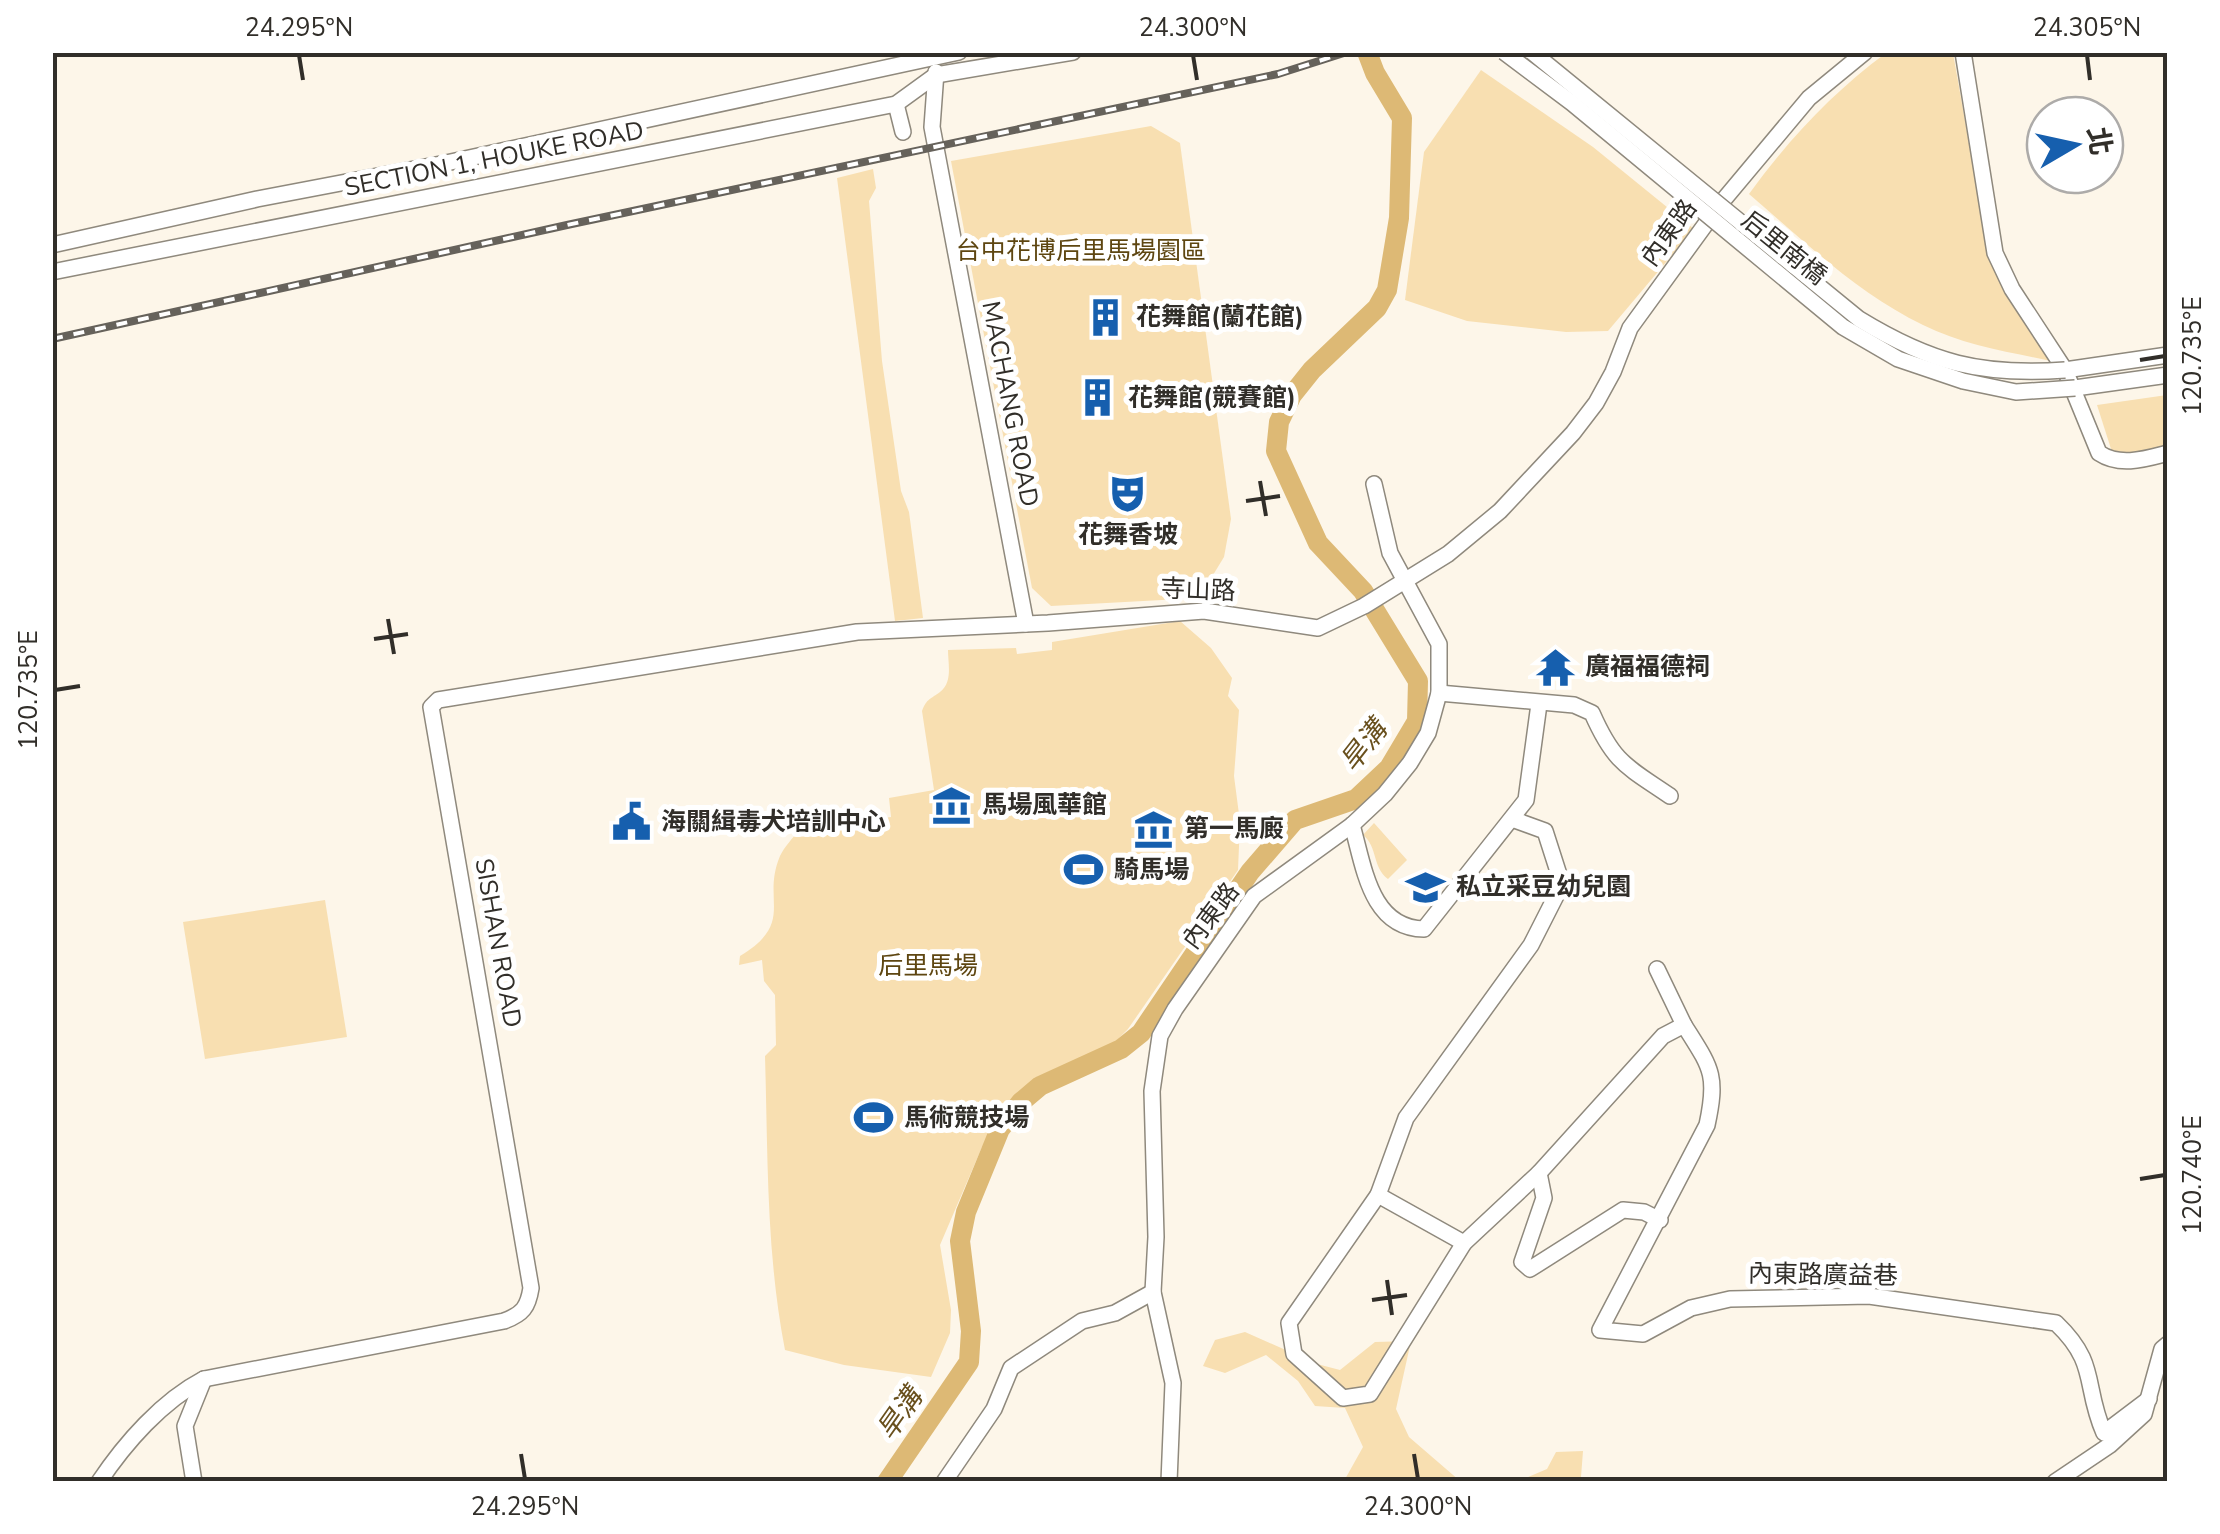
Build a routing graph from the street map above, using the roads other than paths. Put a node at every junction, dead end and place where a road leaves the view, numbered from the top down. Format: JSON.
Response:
{"nodes":[{"id":1,"x":913,"y":52,"type":"edge"},
{"id":2,"x":960,"y":52,"type":"edge"},
{"id":3,"x":1074,"y":52,"type":"edge"},
{"id":4,"x":1504,"y":52,"type":"edge"},
{"id":5,"x":1532,"y":52,"type":"edge"},
{"id":6,"x":1865,"y":52,"type":"edge"},
{"id":7,"x":1963,"y":52,"type":"edge"},
{"id":8,"x":933,"y":55,"type":"edge"},
{"id":9,"x":936,"y":75,"type":"junction"},
{"id":10,"x":896,"y":104,"type":"junction"},
{"id":11,"x":904,"y":132,"type":"dead end"},
{"id":12,"x":52,"y":245,"type":"edge"},
{"id":13,"x":52,"y":272,"type":"edge"},
{"id":14,"x":2168,"y":355,"type":"edge"},
{"id":15,"x":2065,"y":370,"type":"junction"},
{"id":16,"x":2168,"y":375,"type":"edge"},
{"id":17,"x":2075,"y":388,"type":"junction"},
{"id":18,"x":2168,"y":453,"type":"edge"},
{"id":19,"x":1374,"y":484,"type":"dead end"},
{"id":20,"x":1406,"y":580,"type":"junction"},
{"id":21,"x":1383,"y":594,"type":"joint"},
{"id":22,"x":1026,"y":624,"type":"junction"},
{"id":23,"x":1439,"y":693,"type":"junction"},
{"id":24,"x":1539,"y":704,"type":"junction"},
{"id":25,"x":1670,"y":796,"type":"dead end"},
{"id":26,"x":1512,"y":818,"type":"junction"},
{"id":27,"x":1352,"y":825,"type":"junction"},
{"id":28,"x":1657,"y":968,"type":"dead end"},
{"id":29,"x":1684,"y":1025,"type":"junction"},
{"id":30,"x":1539,"y":1173,"type":"junction"},
{"id":31,"x":1378,"y":1195,"type":"junction"},
{"id":32,"x":1660,"y":1220,"type":"junction"},
{"id":33,"x":1464,"y":1242,"type":"junction"},
{"id":34,"x":1153,"y":1292,"type":"junction"},
{"id":35,"x":2168,"y":1344,"type":"edge"},
{"id":36,"x":204,"y":1378,"type":"junction"},
{"id":37,"x":2150,"y":1399,"type":"junction"},
{"id":38,"x":99,"y":1482,"type":"edge"},
{"id":39,"x":194,"y":1482,"type":"edge"},
{"id":40,"x":944,"y":1482,"type":"edge"},
{"id":41,"x":1170,"y":1482,"type":"edge"},
{"id":42,"x":2055,"y":1482,"type":"edge"}],
"edges":[{"from":1,"to":8,"type":"street"},
{"from":2,"to":8,"type":"street"},
{"from":3,"to":9,"type":"street"},
{"from":4,"to":17,"type":"street","name":"后里南橋","bridge":true},
{"from":5,"to":15,"type":"street","name":"后里南橋","bridge":true},
{"from":6,"to":20,"type":"street","name":"內東路"},
{"from":7,"to":15,"type":"street"},
{"from":8,"to":9,"type":"street","name":"MACHANG ROAD"},
{"from":8,"to":12,"type":"street","name":"SECTION 1, HOUKE ROAD"},
{"from":9,"to":10,"type":"street","name":"SECTION 1, HOUKE ROAD"},
{"from":9,"to":22,"type":"street","name":"MACHANG ROAD"},
{"from":10,"to":11,"type":"street"},
{"from":10,"to":13,"type":"street","name":"SECTION 1, HOUKE ROAD"},
{"from":14,"to":15,"type":"street","name":"后里南橋"},
{"from":15,"to":17,"type":"street"},
{"from":16,"to":17,"type":"street","name":"后里南橋"},
{"from":17,"to":18,"type":"street"},
{"from":19,"to":20,"type":"street"},
{"from":20,"to":21,"type":"street","name":"內東路"},
{"from":20,"to":23,"type":"street","name":"內東路"},
{"from":21,"to":22,"type":"street","name":"寺山路"},
{"from":22,"to":36,"type":"street","name":"SISHAN ROAD"},
{"from":23,"to":24,"type":"street"},
{"from":23,"to":27,"type":"street","name":"內東路"},
{"from":24,"to":25,"type":"street"},
{"from":24,"to":26,"type":"street"},
{"from":26,"to":27,"type":"street"},
{"from":26,"to":31,"type":"street"},
{"from":27,"to":34,"type":"street","name":"內東路"},
{"from":28,"to":29,"type":"street","name":"內東路廣益巷"},
{"from":29,"to":30,"type":"street"},
{"from":29,"to":32,"type":"street","name":"內東路廣益巷"},
{"from":30,"to":32,"type":"street"},
{"from":30,"to":33,"type":"street"},
{"from":31,"to":33,"type":"street"},
{"from":31,"to":33,"type":"street"},
{"from":32,"to":37,"type":"street","name":"內東路廣益巷"},
{"from":34,"to":40,"type":"street"},
{"from":34,"to":41,"type":"street","name":"內東路"},
{"from":35,"to":37,"type":"street"},
{"from":36,"to":38,"type":"street","name":"SISHAN ROAD"},
{"from":36,"to":39,"type":"street"},
{"from":37,"to":42,"type":"street"}]}
